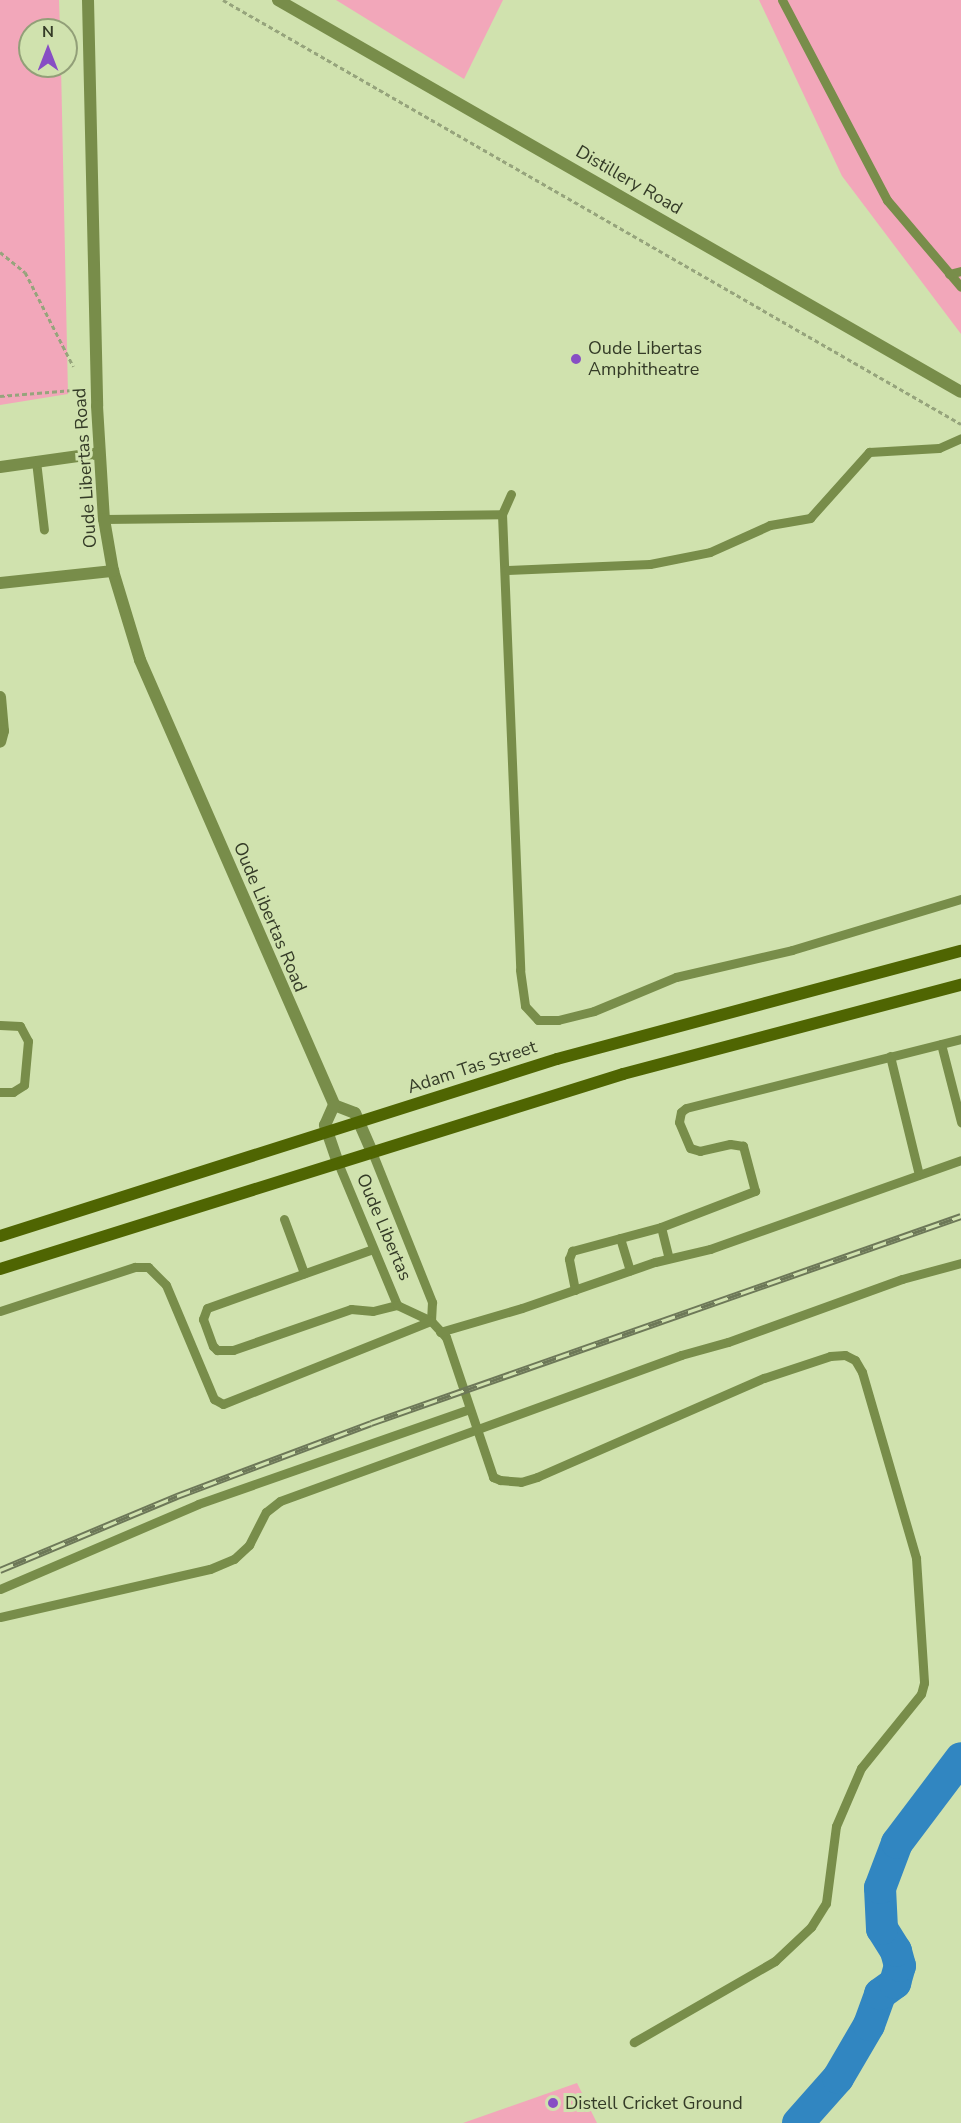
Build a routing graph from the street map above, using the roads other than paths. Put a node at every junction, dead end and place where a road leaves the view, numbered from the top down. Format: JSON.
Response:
{"nodes":[{"id":1,"x":88,"y":0,"type":"edge"},
{"id":2,"x":278,"y":0,"type":"edge"},
{"id":3,"x":782,"y":0,"type":"edge"},
{"id":4,"x":961,"y":271,"type":"edge"},
{"id":5,"x":949,"y":274,"type":"junction"},
{"id":6,"x":961,"y":287,"type":"edge"},
{"id":7,"x":961,"y":392,"type":"edge"},
{"id":8,"x":961,"y":438,"type":"edge"},
{"id":9,"x":99,"y":453,"type":"junction"},
{"id":10,"x":36,"y":461,"type":"junction"},
{"id":11,"x":0,"y":467,"type":"edge"},
{"id":12,"x":511,"y":494,"type":"dead end"},
{"id":13,"x":502,"y":514,"type":"junction"},
{"id":14,"x":104,"y":519,"type":"junction"},
{"id":15,"x":44,"y":530,"type":"dead end"},
{"id":16,"x":506,"y":570,"type":"junction"},
{"id":17,"x":113,"y":572,"type":"junction"},
{"id":18,"x":0,"y":583,"type":"edge"},
{"id":19,"x":0,"y":697,"type":"edge"},
{"id":20,"x":0,"y":742,"type":"edge"},
{"id":21,"x":961,"y":899,"type":"edge"},
{"id":22,"x":961,"y":951,"type":"edge"},
{"id":23,"x":961,"y":985,"type":"edge"},
{"id":24,"x":0,"y":1025,"type":"edge"},
{"id":25,"x":961,"y":1039,"type":"edge"},
{"id":26,"x":941,"y":1044,"type":"junction"},
{"id":27,"x":890,"y":1056,"type":"junction"},
{"id":28,"x":0,"y":1092,"type":"edge"},
{"id":29,"x":334,"y":1105,"type":"junction"},
{"id":30,"x":358,"y":1121,"type":"junction"},
{"id":31,"x":961,"y":1122,"type":"edge"},
{"id":32,"x":327,"y":1132,"type":"junction"},
{"id":33,"x":372,"y":1152,"type":"junction"},
{"id":34,"x":961,"y":1160,"type":"edge"},
{"id":35,"x":338,"y":1163,"type":"junction"},
{"id":36,"x":919,"y":1174,"type":"junction"},
{"id":37,"x":284,"y":1219,"type":"dead end"},
{"id":38,"x":661,"y":1227,"type":"junction"},
{"id":39,"x":0,"y":1236,"type":"edge"},
{"id":40,"x":620,"y":1238,"type":"junction"},
{"id":41,"x":374,"y":1250,"type":"junction"},
{"id":42,"x":669,"y":1258,"type":"junction"},
{"id":43,"x":961,"y":1263,"type":"edge"},
{"id":44,"x":0,"y":1269,"type":"edge"},
{"id":45,"x":630,"y":1270,"type":"junction"},
{"id":46,"x":304,"y":1273,"type":"junction"},
{"id":47,"x":574,"y":1290,"type":"junction"},
{"id":48,"x":397,"y":1305,"type":"junction"},
{"id":49,"x":0,"y":1311,"type":"edge"},
{"id":50,"x":431,"y":1321,"type":"junction"},
{"id":51,"x":440,"y":1332,"type":"junction"},
{"id":52,"x":469,"y":1409,"type":"junction"},
{"id":53,"x":476,"y":1431,"type":"junction"},
{"id":54,"x":0,"y":1589,"type":"edge"},
{"id":55,"x":0,"y":1617,"type":"edge"},
{"id":56,"x":634,"y":2042,"type":"dead end"}],
"edges":[{"from":1,"to":9,"type":"street","name":"Oude Libertas Road"},
{"from":2,"to":7,"type":"street","name":"Distillery Road"},
{"from":3,"to":5,"type":"lane"},
{"from":4,"to":5,"type":"lane"},
{"from":5,"to":6,"type":"lane"},
{"from":8,"to":16,"type":"lane"},
{"from":9,"to":10,"type":"street"},
{"from":9,"to":14,"type":"street","name":"Oude Libertas Road"},
{"from":10,"to":11,"type":"street"},
{"from":10,"to":15,"type":"lane"},
{"from":12,"to":13,"type":"lane"},
{"from":13,"to":14,"type":"lane"},
{"from":13,"to":16,"type":"lane"},
{"from":14,"to":17,"type":"street","name":"Oude Libertas Road"},
{"from":16,"to":21,"type":"lane"},
{"from":17,"to":18,"type":"street"},
{"from":17,"to":29,"type":"street","name":"Oude Libertas Road"},
{"from":19,"to":20,"type":"street"},
{"from":22,"to":30,"type":"main road","name":"Adam Tas Street"},
{"from":23,"to":33,"type":"main road"},
{"from":24,"to":28,"type":"lane"},
{"from":25,"to":26,"type":"lane"},
{"from":26,"to":27,"type":"lane"},
{"from":26,"to":31,"type":"lane"},
{"from":27,"to":36,"type":"lane"},
{"from":27,"to":38,"type":"lane"},
{"from":29,"to":30,"type":"street"},
{"from":29,"to":32,"type":"street"},
{"from":30,"to":32,"type":"main road","name":"Adam Tas Street"},
{"from":30,"to":33,"type":"street"},
{"from":32,"to":35,"type":"street"},
{"from":32,"to":39,"type":"main road","name":"Adam Tas Street"},
{"from":33,"to":35,"type":"main road"},
{"from":33,"to":50,"type":"lane"},
{"from":34,"to":36,"type":"lane"},
{"from":35,"to":41,"type":"lane","name":"Oude Libertas"},
{"from":35,"to":44,"type":"main road"},
{"from":36,"to":42,"type":"lane"},
{"from":37,"to":46,"type":"lane"},
{"from":38,"to":40,"type":"lane"},
{"from":38,"to":42,"type":"lane"},
{"from":40,"to":45,"type":"lane"},
{"from":40,"to":47,"type":"lane"},
{"from":41,"to":46,"type":"lane"},
{"from":41,"to":48,"type":"lane","name":"Oude Libertas"},
{"from":42,"to":45,"type":"lane"},
{"from":43,"to":53,"type":"lane"},
{"from":45,"to":47,"type":"lane"},
{"from":46,"to":48,"type":"lane"},
{"from":47,"to":51,"type":"lane"},
{"from":48,"to":50,"type":"lane"},
{"from":49,"to":50,"type":"lane"},
{"from":50,"to":51,"type":"lane"},
{"from":51,"to":52,"type":"lane"},
{"from":52,"to":53,"type":"lane"},
{"from":52,"to":54,"type":"lane"},
{"from":53,"to":55,"type":"lane"},
{"from":53,"to":56,"type":"lane"}]}
